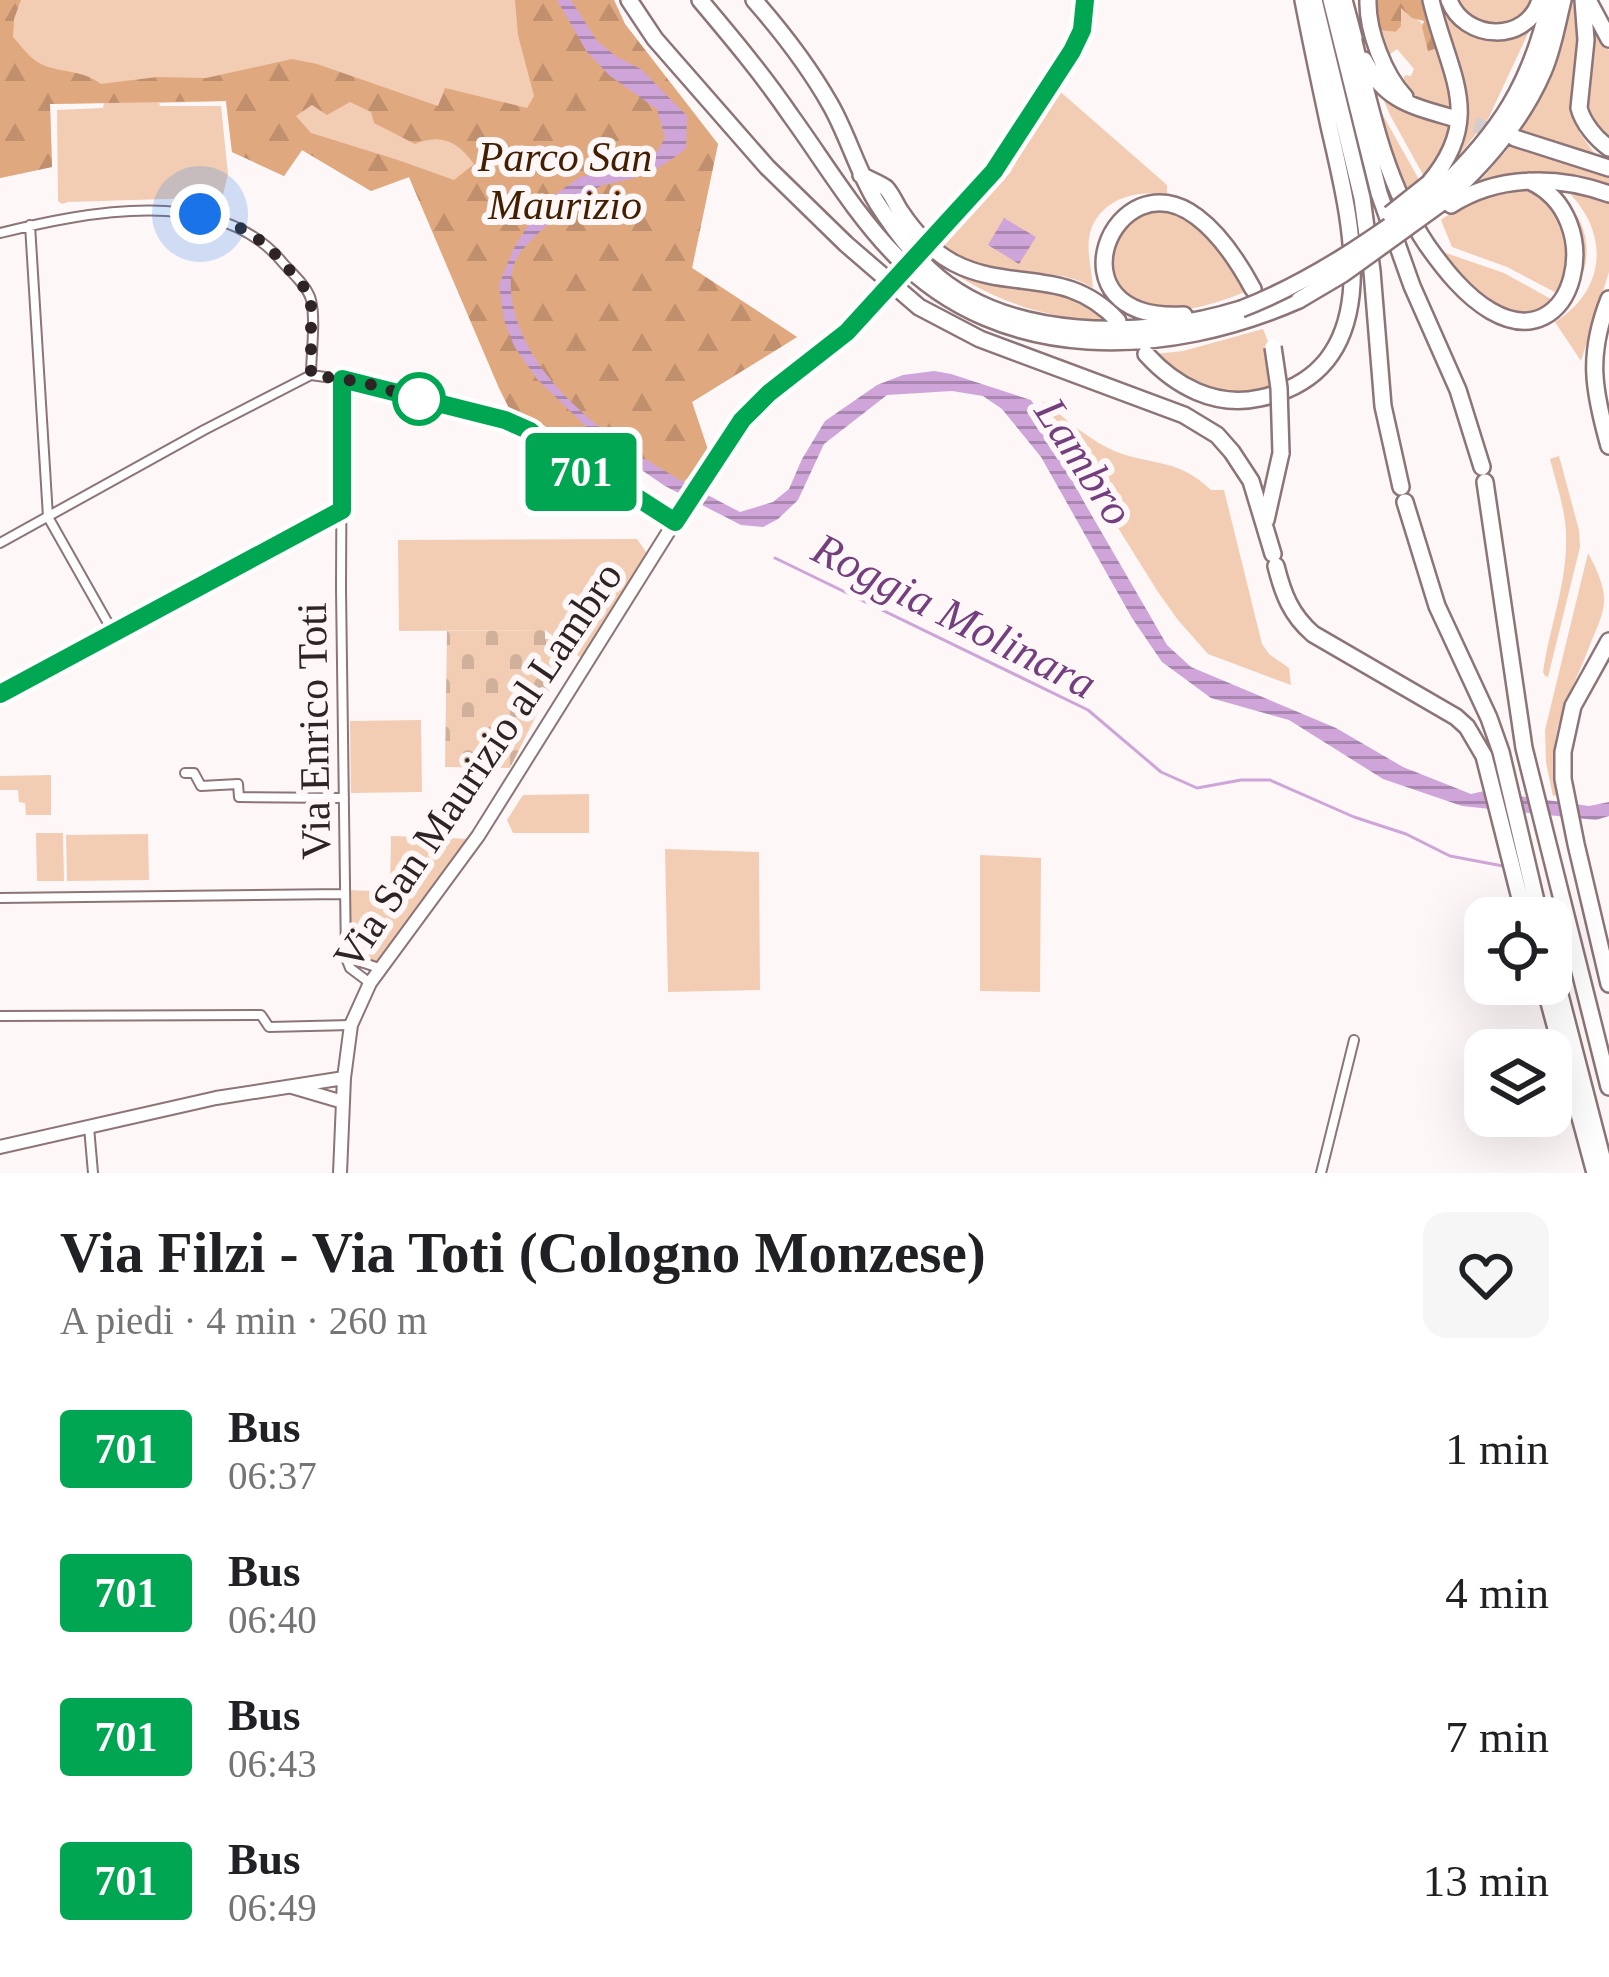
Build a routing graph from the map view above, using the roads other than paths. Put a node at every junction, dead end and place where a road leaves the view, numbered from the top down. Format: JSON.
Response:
{"nodes":[{"id":1,"x":629,"y":0,"type":"edge"},
{"id":2,"x":700,"y":0,"type":"edge"},
{"id":3,"x":754,"y":0,"type":"edge"},
{"id":4,"x":1085,"y":0,"type":"edge"},
{"id":5,"x":1304,"y":0,"type":"edge"},
{"id":6,"x":1314,"y":0,"type":"edge"},
{"id":7,"x":1331,"y":0,"type":"edge"},
{"id":8,"x":1344,"y":0,"type":"edge"},
{"id":9,"x":1368,"y":0,"type":"edge"},
{"id":10,"x":1434,"y":0,"type":"edge"},
{"id":11,"x":1449,"y":0,"type":"edge"},
{"id":12,"x":1540,"y":0,"type":"edge"},
{"id":13,"x":1550,"y":0,"type":"edge"},
{"id":14,"x":1562,"y":0,"type":"edge"},
{"id":15,"x":1585,"y":0,"type":"edge"},
{"id":16,"x":1351,"y":29,"type":"junction"},
{"id":17,"x":1609,"y":39,"type":"edge"},
{"id":18,"x":1416,"y":107,"type":"junction"},
{"id":19,"x":1581,"y":116,"type":"junction"},
{"id":20,"x":1453,"y":118,"type":"tunnel mouth"},
{"id":21,"x":1515,"y":137,"type":"tunnel mouth"},
{"id":22,"x":1609,"y":148,"type":"edge"},
{"id":23,"x":1609,"y":165,"type":"edge"},
{"id":24,"x":861,"y":175,"type":"junction"},
{"id":25,"x":1529,"y":182,"type":"junction"},
{"id":26,"x":1609,"y":194,"type":"edge"},
{"id":27,"x":1437,"y":197,"type":"junction"},
{"id":28,"x":1587,"y":220,"type":"dead end"},
{"id":29,"x":30,"y":225,"type":"junction"},
{"id":30,"x":0,"y":232,"type":"edge"},
{"id":31,"x":1590,"y":278,"type":"dead end"},
{"id":32,"x":1253,"y":289,"type":"dead end"},
{"id":33,"x":1609,"y":299,"type":"edge"},
{"id":34,"x":1235,"y":307,"type":"junction"},
{"id":35,"x":1118,"y":321,"type":"dead end"},
{"id":36,"x":1609,"y":324,"type":"edge"},
{"id":37,"x":1267,"y":325,"type":"dead end"},
{"id":38,"x":1146,"y":354,"type":"dead end"},
{"id":39,"x":1593,"y":355,"type":"junction"},
{"id":40,"x":311,"y":375,"type":"junction"},
{"id":41,"x":342,"y":379,"type":"junction"},
{"id":42,"x":1609,"y":446,"type":"edge"},
{"id":43,"x":342,"y":510,"type":"junction"},
{"id":44,"x":48,"y":517,"type":"junction"},
{"id":45,"x":675,"y":522,"type":"junction"},
{"id":46,"x":1265,"y":524,"type":"junction"},
{"id":47,"x":0,"y":544,"type":"edge"},
{"id":48,"x":112,"y":632,"type":"junction"},
{"id":49,"x":1609,"y":641,"type":"edge"},
{"id":50,"x":0,"y":694,"type":"edge"},
{"id":51,"x":1493,"y":754,"type":"junction"},
{"id":52,"x":184,"y":773,"type":"dead end"},
{"id":53,"x":344,"y":798,"type":"junction"},
{"id":54,"x":1514,"y":843,"type":"junction"},
{"id":55,"x":345,"y":894,"type":"junction"},
{"id":56,"x":1522,"y":897,"type":"edge"},
{"id":57,"x":1533,"y":897,"type":"edge"},
{"id":58,"x":0,"y":898,"type":"edge"},
{"id":59,"x":345,"y":939,"type":"junction"},
{"id":60,"x":380,"y":969,"type":"junction"},
{"id":61,"x":370,"y":983,"type":"junction"},
{"id":62,"x":1609,"y":984,"type":"edge"},
{"id":63,"x":1550,"y":1005,"type":"edge"},
{"id":64,"x":1563,"y":1005,"type":"edge"},
{"id":65,"x":0,"y":1016,"type":"edge"},
{"id":66,"x":351,"y":1025,"type":"junction"},
{"id":67,"x":1354,"y":1040,"type":"dead end"},
{"id":68,"x":344,"y":1078,"type":"junction"},
{"id":69,"x":285,"y":1085,"type":"junction"},
{"id":70,"x":1609,"y":1087,"type":"edge"},
{"id":71,"x":343,"y":1102,"type":"junction"},
{"id":72,"x":89,"y":1127,"type":"junction"},
{"id":73,"x":0,"y":1147,"type":"edge"},
{"id":74,"x":93,"y":1173,"type":"edge"},
{"id":75,"x":340,"y":1173,"type":"edge"},
{"id":76,"x":1321,"y":1173,"type":"edge"},
{"id":77,"x":1595,"y":1173,"type":"edge"},
{"id":78,"x":1606,"y":1173,"type":"edge"}],
"edges":[{"from":1,"to":46,"type":"highway"},
{"from":2,"to":27,"type":"highway","bridge":true},
{"from":3,"to":24,"type":"highway"},
{"from":4,"to":45,"type":"main road","name":"Via San Maurizio al Lambro","bridge":true},
{"from":5,"to":38,"type":"highway"},
{"from":6,"to":51,"type":"highway"},
{"from":7,"to":70,"type":"highway"},
{"from":8,"to":16,"type":"highway"},
{"from":9,"to":18,"type":"highway"},
{"from":10,"to":27,"type":"highway"},
{"from":11,"to":12,"type":"highway"},
{"from":13,"to":27,"type":"highway"},
{"from":14,"to":27,"type":"highway"},
{"from":15,"to":17,"type":"highway"},
{"from":15,"to":19,"type":"highway"},
{"from":16,"to":18,"type":"highway"},
{"from":16,"to":31,"type":"highway"},
{"from":18,"to":20,"type":"highway"},
{"from":19,"to":22,"type":"highway"},
{"from":19,"to":23,"type":"highway"},
{"from":21,"to":23,"type":"highway"},
{"from":24,"to":34,"type":"highway"},
{"from":24,"to":35,"type":"highway"},
{"from":25,"to":26,"type":"highway"},
{"from":25,"to":27,"type":"highway"},
{"from":25,"to":28,"type":"highway"},
{"from":27,"to":34,"type":"highway","bridge":true},
{"from":29,"to":30,"type":"street"},
{"from":29,"to":40,"type":"street"},
{"from":29,"to":44,"type":"street"},
{"from":32,"to":34,"type":"highway"},
{"from":33,"to":39,"type":"highway"},
{"from":36,"to":39,"type":"highway"},
{"from":37,"to":46,"type":"highway","bridge":true},
{"from":39,"to":42,"type":"highway"},
{"from":40,"to":41,"type":"street"},
{"from":40,"to":44,"type":"street"},
{"from":41,"to":43,"type":"street","name":"Via Enrico Toti"},
{"from":41,"to":45,"type":"street"},
{"from":43,"to":48,"type":"street"},
{"from":43,"to":53,"type":"street","name":"Via Enrico Toti"},
{"from":44,"to":47,"type":"street"},
{"from":44,"to":48,"type":"street"},
{"from":45,"to":60,"type":"main road","name":"Via San Maurizio al Lambro"},
{"from":46,"to":51,"type":"highway"},
{"from":48,"to":50,"type":"street"},
{"from":49,"to":62,"type":"highway"},
{"from":51,"to":54,"type":"highway"},
{"from":52,"to":53,"type":"street"},
{"from":53,"to":55,"type":"street","name":"Via Enrico Toti"},
{"from":54,"to":56,"type":"highway"},
{"from":54,"to":57,"type":"highway"},
{"from":55,"to":58,"type":"street"},
{"from":55,"to":59,"type":"street","name":"Via Enrico Toti"},
{"from":59,"to":60,"type":"street"},
{"from":59,"to":61,"type":"street","name":"Via Enrico Toti"},
{"from":60,"to":61,"type":"main road","name":"Via San Maurizio al Lambro"},
{"from":61,"to":66,"type":"main road","name":"Via San Maurizio al Lambro"},
{"from":63,"to":77,"type":"highway"},
{"from":64,"to":78,"type":"highway"},
{"from":65,"to":66,"type":"street"},
{"from":66,"to":68,"type":"main road","name":"Via San Maurizio al Lambro"},
{"from":67,"to":76,"type":"street"},
{"from":68,"to":69,"type":"main road"},
{"from":68,"to":71,"type":"main road","name":"Via San Maurizio al Lambro"},
{"from":69,"to":71,"type":"main road"},
{"from":69,"to":72,"type":"main road"},
{"from":71,"to":75,"type":"main road","name":"Via San Maurizio al Lambro"},
{"from":72,"to":73,"type":"main road"},
{"from":72,"to":74,"type":"street"}]}
